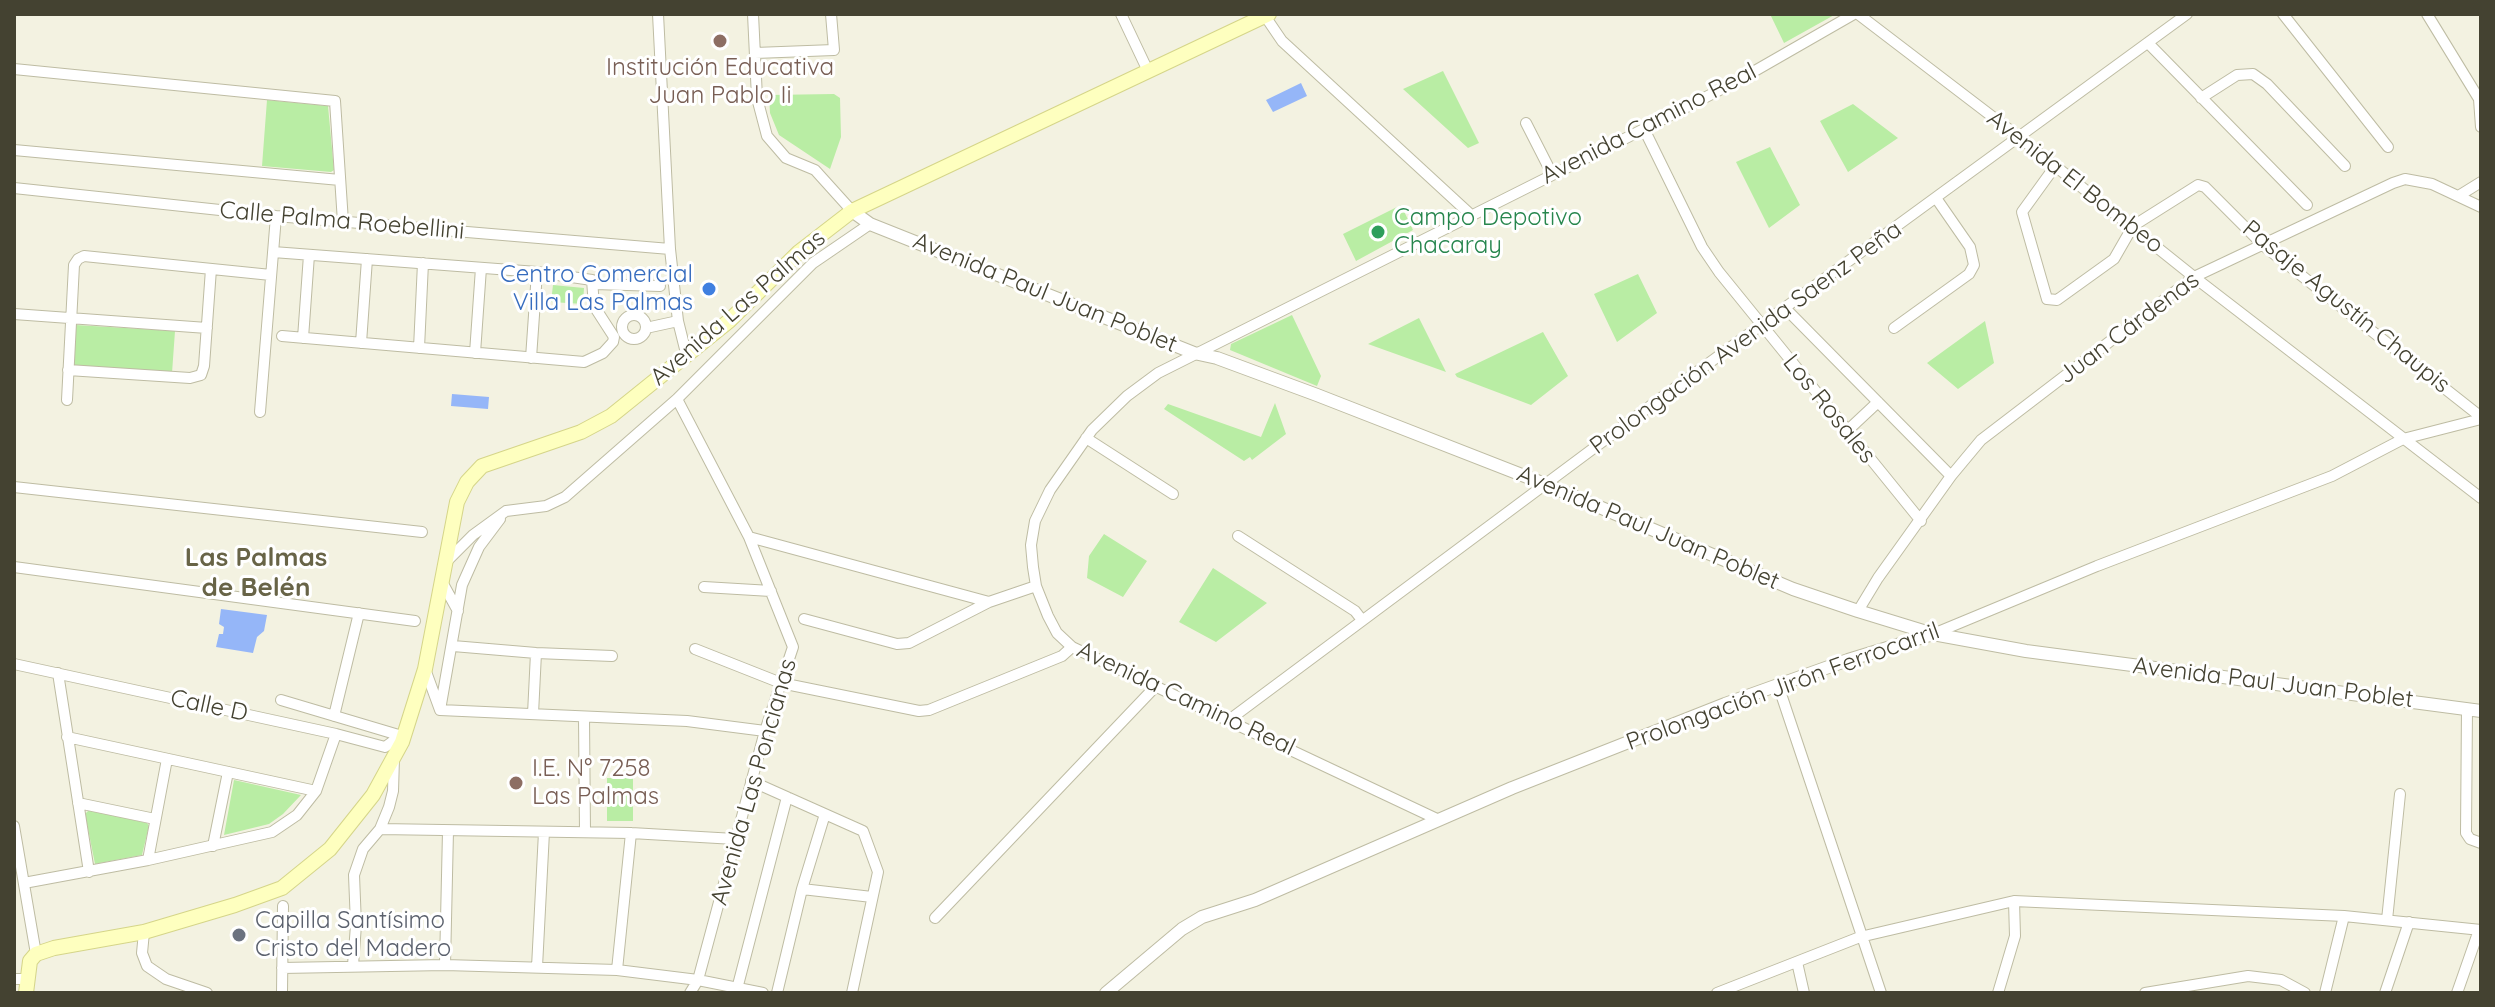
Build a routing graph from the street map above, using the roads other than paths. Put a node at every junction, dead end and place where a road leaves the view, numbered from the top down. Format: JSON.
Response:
{"nodes":[{"id":1,"x":658,"y":14,"type":"edge"},
{"id":2,"x":753,"y":14,"type":"edge"},
{"id":3,"x":831,"y":14,"type":"edge"},
{"id":4,"x":1121,"y":14,"type":"edge"},
{"id":5,"x":1856,"y":14,"type":"edge"},
{"id":6,"x":2187,"y":14,"type":"edge"},
{"id":7,"x":2283,"y":14,"type":"edge"},
{"id":8,"x":2427,"y":14,"type":"edge"},
{"id":9,"x":1267,"y":15,"type":"edge"},
{"id":10,"x":2148,"y":43,"type":"junction"},
{"id":11,"x":755,"y":53,"type":"junction"},
{"id":12,"x":14,"y":69,"type":"edge"},
{"id":13,"x":1148,"y":71,"type":"junction"},
{"id":14,"x":2201,"y":98,"type":"junction"},
{"id":15,"x":1526,"y":123,"type":"dead end"},
{"id":16,"x":2481,"y":127,"type":"edge"},
{"id":17,"x":1644,"y":129,"type":"junction"},
{"id":18,"x":2019,"y":137,"type":"junction"},
{"id":19,"x":2388,"y":147,"type":"dead end"},
{"id":20,"x":14,"y":150,"type":"edge"},
{"id":21,"x":2056,"y":165,"type":"junction"},
{"id":22,"x":2345,"y":166,"type":"dead end"},
{"id":23,"x":1552,"y":174,"type":"junction"},
{"id":24,"x":340,"y":180,"type":"junction"},
{"id":25,"x":2481,"y":182,"type":"edge"},
{"id":26,"x":14,"y":188,"type":"edge"},
{"id":27,"x":2460,"y":195,"type":"junction"},
{"id":28,"x":1936,"y":198,"type":"junction"},
{"id":29,"x":2307,"y":205,"type":"dead end"},
{"id":30,"x":2481,"y":207,"type":"edge"},
{"id":31,"x":852,"y":211,"type":"junction"},
{"id":32,"x":1471,"y":215,"type":"junction"},
{"id":33,"x":276,"y":216,"type":"junction"},
{"id":34,"x":343,"y":222,"type":"junction"},
{"id":35,"x":870,"y":224,"type":"junction"},
{"id":36,"x":2133,"y":226,"type":"junction"},
{"id":37,"x":2264,"y":246,"type":"junction"},
{"id":38,"x":670,"y":249,"type":"junction"},
{"id":39,"x":273,"y":252,"type":"junction"},
{"id":40,"x":309,"y":255,"type":"junction"},
{"id":41,"x":367,"y":259,"type":"junction"},
{"id":42,"x":423,"y":263,"type":"junction"},
{"id":43,"x":481,"y":268,"type":"junction"},
{"id":44,"x":211,"y":269,"type":"junction"},
{"id":45,"x":537,"y":272,"type":"junction"},
{"id":46,"x":271,"y":275,"type":"junction"},
{"id":47,"x":2194,"y":277,"type":"junction"},
{"id":48,"x":594,"y":284,"type":"junction"},
{"id":49,"x":660,"y":286,"type":"dead end"},
{"id":50,"x":1785,"y":308,"type":"junction"},
{"id":51,"x":14,"y":316,"type":"edge"},
{"id":52,"x":71,"y":319,"type":"junction"},
{"id":53,"x":678,"y":321,"type":"junction"},
{"id":54,"x":1761,"y":326,"type":"junction"},
{"id":55,"x":207,"y":328,"type":"junction"},
{"id":56,"x":646,"y":328,"type":"junction"},
{"id":57,"x":1894,"y":328,"type":"dead end"},
{"id":58,"x":618,"y":332,"type":"junction"},
{"id":59,"x":714,"y":333,"type":"junction"},
{"id":60,"x":282,"y":336,"type":"dead end"},
{"id":61,"x":303,"y":338,"type":"junction"},
{"id":62,"x":361,"y":343,"type":"junction"},
{"id":63,"x":729,"y":345,"type":"junction"},
{"id":64,"x":419,"y":348,"type":"junction"},
{"id":65,"x":475,"y":353,"type":"junction"},
{"id":66,"x":686,"y":353,"type":"junction"},
{"id":67,"x":1194,"y":353,"type":"junction"},
{"id":68,"x":531,"y":358,"type":"junction"},
{"id":69,"x":68,"y":370,"type":"junction"},
{"id":70,"x":677,"y":399,"type":"junction"},
{"id":71,"x":67,"y":400,"type":"dead end"},
{"id":72,"x":1878,"y":402,"type":"junction"},
{"id":73,"x":260,"y":412,"type":"dead end"},
{"id":74,"x":2481,"y":418,"type":"edge"},
{"id":75,"x":1847,"y":431,"type":"junction"},
{"id":76,"x":1086,"y":438,"type":"junction"},
{"id":77,"x":2403,"y":439,"type":"junction"},
{"id":78,"x":1951,"y":476,"type":"junction"},
{"id":79,"x":1545,"y":484,"type":"junction"},
{"id":80,"x":14,"y":487,"type":"edge"},
{"id":81,"x":1173,"y":494,"type":"dead end"},
{"id":82,"x":2481,"y":498,"type":"edge"},
{"id":83,"x":506,"y":511,"type":"junction"},
{"id":84,"x":1921,"y":521,"type":"junction"},
{"id":85,"x":422,"y":532,"type":"dead end"},
{"id":86,"x":1238,"y":536,"type":"dead end"},
{"id":87,"x":749,"y":537,"type":"junction"},
{"id":88,"x":445,"y":562,"type":"junction"},
{"id":89,"x":14,"y":567,"type":"edge"},
{"id":90,"x":442,"y":582,"type":"junction"},
{"id":91,"x":1036,"y":586,"type":"junction"},
{"id":92,"x":704,"y":587,"type":"dead end"},
{"id":93,"x":771,"y":591,"type":"junction"},
{"id":94,"x":989,"y":602,"type":"junction"},
{"id":95,"x":1858,"y":611,"type":"junction"},
{"id":96,"x":359,"y":613,"type":"junction"},
{"id":97,"x":459,"y":613,"type":"junction"},
{"id":98,"x":804,"y":619,"type":"dead end"},
{"id":99,"x":1362,"y":620,"type":"junction"},
{"id":100,"x":415,"y":621,"type":"dead end"},
{"id":101,"x":1894,"y":623,"type":"junction"},
{"id":102,"x":1933,"y":634,"type":"junction"},
{"id":103,"x":453,"y":646,"type":"junction"},
{"id":104,"x":1072,"y":647,"type":"junction"},
{"id":105,"x":1891,"y":647,"type":"junction"},
{"id":106,"x":695,"y":649,"type":"dead end"},
{"id":107,"x":536,"y":653,"type":"junction"},
{"id":108,"x":612,"y":656,"type":"dead end"},
{"id":109,"x":14,"y":664,"type":"edge"},
{"id":110,"x":425,"y":669,"type":"junction"},
{"id":111,"x":58,"y":673,"type":"junction"},
{"id":112,"x":781,"y":683,"type":"junction"},
{"id":113,"x":1778,"y":685,"type":"junction"},
{"id":114,"x":1156,"y":686,"type":"junction"},
{"id":115,"x":281,"y":700,"type":"dead end"},
{"id":116,"x":2467,"y":709,"type":"junction"},
{"id":117,"x":440,"y":710,"type":"junction"},
{"id":118,"x":2481,"y":711,"type":"edge"},
{"id":119,"x":533,"y":714,"type":"junction"},
{"id":120,"x":334,"y":716,"type":"junction"},
{"id":121,"x":584,"y":717,"type":"junction"},
{"id":122,"x":1229,"y":720,"type":"junction"},
{"id":123,"x":765,"y":731,"type":"junction"},
{"id":124,"x":336,"y":734,"type":"junction"},
{"id":125,"x":402,"y":736,"type":"junction"},
{"id":126,"x":67,"y":737,"type":"junction"},
{"id":127,"x":394,"y":757,"type":"junction"},
{"id":128,"x":167,"y":759,"type":"junction"},
{"id":129,"x":228,"y":772,"type":"junction"},
{"id":130,"x":751,"y":781,"type":"junction"},
{"id":131,"x":316,"y":791,"type":"junction"},
{"id":132,"x":2400,"y":794,"type":"dead end"},
{"id":133,"x":787,"y":797,"type":"junction"},
{"id":134,"x":78,"y":803,"type":"junction"},
{"id":135,"x":825,"y":814,"type":"junction"},
{"id":136,"x":155,"y":819,"type":"junction"},
{"id":137,"x":1439,"y":820,"type":"junction"},
{"id":138,"x":14,"y":826,"type":"edge"},
{"id":139,"x":380,"y":829,"type":"junction"},
{"id":140,"x":448,"y":831,"type":"junction"},
{"id":141,"x":544,"y":832,"type":"junction"},
{"id":142,"x":585,"y":832,"type":"junction"},
{"id":143,"x":631,"y":833,"type":"junction"},
{"id":144,"x":735,"y":839,"type":"junction"},
{"id":145,"x":2481,"y":843,"type":"edge"},
{"id":146,"x":213,"y":846,"type":"junction"},
{"id":147,"x":148,"y":860,"type":"junction"},
{"id":148,"x":89,"y":872,"type":"junction"},
{"id":149,"x":24,"y":883,"type":"junction"},
{"id":150,"x":802,"y":889,"type":"junction"},
{"id":151,"x":872,"y":897,"type":"junction"},
{"id":152,"x":2014,"y":901,"type":"junction"},
{"id":153,"x":283,"y":906,"type":"dead end"},
{"id":154,"x":2344,"y":916,"type":"junction"},
{"id":155,"x":935,"y":918,"type":"dead end"},
{"id":156,"x":2387,"y":920,"type":"junction"},
{"id":157,"x":2409,"y":922,"type":"junction"},
{"id":158,"x":2480,"y":930,"type":"edge"},
{"id":159,"x":144,"y":932,"type":"junction"},
{"id":160,"x":1860,"y":937,"type":"junction"},
{"id":161,"x":36,"y":954,"type":"junction"},
{"id":162,"x":1797,"y":962,"type":"junction"},
{"id":163,"x":353,"y":965,"type":"junction"},
{"id":164,"x":445,"y":965,"type":"junction"},
{"id":165,"x":537,"y":967,"type":"junction"},
{"id":166,"x":282,"y":968,"type":"junction"},
{"id":167,"x":617,"y":970,"type":"junction"},
{"id":168,"x":698,"y":980,"type":"junction"},
{"id":169,"x":22,"y":984,"type":"edge"},
{"id":170,"x":737,"y":989,"type":"junction"},
{"id":171,"x":207,"y":993,"type":"edge"},
{"id":172,"x":282,"y":993,"type":"edge"},
{"id":173,"x":690,"y":993,"type":"edge"},
{"id":174,"x":763,"y":993,"type":"edge"},
{"id":175,"x":777,"y":993,"type":"edge"},
{"id":176,"x":852,"y":993,"type":"edge"},
{"id":177,"x":1106,"y":993,"type":"edge"},
{"id":178,"x":1717,"y":993,"type":"edge"},
{"id":179,"x":1804,"y":993,"type":"edge"},
{"id":180,"x":1881,"y":993,"type":"edge"},
{"id":181,"x":1998,"y":993,"type":"edge"},
{"id":182,"x":2145,"y":993,"type":"edge"},
{"id":183,"x":2305,"y":993,"type":"edge"},
{"id":184,"x":2325,"y":993,"type":"edge"},
{"id":185,"x":2385,"y":993,"type":"edge"},
{"id":186,"x":2457,"y":993,"type":"edge"}],
"edges":[{"from":1,"to":38,"type":"street"},
{"from":2,"to":11,"type":"street"},
{"from":3,"to":11,"type":"street"},
{"from":4,"to":13,"type":"street"},
{"from":5,"to":17,"type":"street","name":"Avenida Camino Real"},
{"from":5,"to":18,"type":"street","name":"Avenida El Bombeo"},
{"from":6,"to":10,"type":"street","name":"Prolongación Avenida Saenz Peña"},
{"from":7,"to":19,"type":"street"},
{"from":8,"to":16,"type":"street"},
{"from":9,"to":13,"type":"main road","name":"Avenida Las Palmas"},
{"from":9,"to":32,"type":"street"},
{"from":10,"to":14,"type":"street"},
{"from":10,"to":18,"type":"street","name":"Prolongación Avenida Saenz Peña"},
{"from":11,"to":31,"type":"street"},
{"from":12,"to":24,"type":"street"},
{"from":13,"to":31,"type":"main road","name":"Avenida Las Palmas"},
{"from":14,"to":22,"type":"street"},
{"from":14,"to":29,"type":"street"},
{"from":15,"to":23,"type":"street"},
{"from":17,"to":23,"type":"street","name":"Avenida Camino Real"},
{"from":17,"to":54,"type":"street","name":"Los Rosales"},
{"from":18,"to":21,"type":"street","name":"Avenida El Bombeo"},
{"from":18,"to":28,"type":"street","name":"Prolongación Avenida Saenz Peña"},
{"from":20,"to":24,"type":"street"},
{"from":21,"to":36,"type":"street","name":"Avenida El Bombeo"},
{"from":21,"to":36,"type":"street"},
{"from":23,"to":32,"type":"street","name":"Avenida Camino Real"},
{"from":24,"to":34,"type":"street"},
{"from":25,"to":27,"type":"street"},
{"from":26,"to":33,"type":"street","name":"Calle Palma Roebellini"},
{"from":27,"to":30,"type":"street","name":"Juan Cárdenas"},
{"from":27,"to":37,"type":"street","name":"Juan Cárdenas"},
{"from":28,"to":50,"type":"street","name":"Prolongación Avenida Saenz Peña"},
{"from":28,"to":57,"type":"street"},
{"from":31,"to":35,"type":"street","name":"Avenida Paul Juan Poblet"},
{"from":31,"to":59,"type":"main road","name":"Avenida Las Palmas"},
{"from":32,"to":67,"type":"street","name":"Avenida Camino Real"},
{"from":33,"to":34,"type":"street","name":"Calle Palma Roebellini"},
{"from":33,"to":39,"type":"street"},
{"from":34,"to":38,"type":"street","name":"Calle Palma Roebellini"},
{"from":35,"to":63,"type":"street"},
{"from":35,"to":67,"type":"street","name":"Avenida Paul Juan Poblet"},
{"from":36,"to":37,"type":"street","name":"Pasaje Agustín Chaupis"},
{"from":36,"to":47,"type":"street","name":"Avenida El Bombeo"},
{"from":37,"to":47,"type":"street","name":"Juan Cárdenas"},
{"from":37,"to":74,"type":"street","name":"Pasaje Agustín Chaupis"},
{"from":38,"to":53,"type":"street"},
{"from":39,"to":40,"type":"street"},
{"from":39,"to":46,"type":"street"},
{"from":40,"to":41,"type":"street"},
{"from":40,"to":61,"type":"street"},
{"from":41,"to":42,"type":"street"},
{"from":41,"to":62,"type":"street"},
{"from":42,"to":43,"type":"street"},
{"from":42,"to":64,"type":"street"},
{"from":43,"to":45,"type":"street"},
{"from":43,"to":65,"type":"street"},
{"from":44,"to":46,"type":"street"},
{"from":44,"to":52,"type":"street"},
{"from":44,"to":55,"type":"street"},
{"from":45,"to":48,"type":"street"},
{"from":45,"to":68,"type":"street"},
{"from":46,"to":73,"type":"street"},
{"from":47,"to":77,"type":"street","name":"Avenida El Bombeo"},
{"from":47,"to":78,"type":"street","name":"Juan Cárdenas"},
{"from":48,"to":49,"type":"street"},
{"from":48,"to":58,"type":"street"},
{"from":50,"to":54,"type":"street","name":"Prolongación Avenida Saenz Peña"},
{"from":50,"to":72,"type":"street"},
{"from":51,"to":52,"type":"street"},
{"from":52,"to":55,"type":"street"},
{"from":52,"to":69,"type":"street"},
{"from":53,"to":56,"type":"street"},
{"from":53,"to":66,"type":"street"},
{"from":54,"to":75,"type":"street","name":"Los Rosales"},
{"from":54,"to":79,"type":"street","name":"Prolongación Avenida Saenz Peña"},
{"from":55,"to":69,"type":"street"},
{"from":56,"to":58,"type":"street"},
{"from":56,"to":58,"type":"street"},
{"from":58,"to":68,"type":"street"},
{"from":59,"to":63,"type":"street"},
{"from":59,"to":66,"type":"main road","name":"Avenida Las Palmas"},
{"from":60,"to":61,"type":"street"},
{"from":61,"to":62,"type":"street"},
{"from":62,"to":64,"type":"street"},
{"from":63,"to":70,"type":"street"},
{"from":64,"to":65,"type":"street"},
{"from":65,"to":68,"type":"street"},
{"from":66,"to":88,"type":"main road","name":"Avenida Las Palmas"},
{"from":67,"to":76,"type":"street","name":"Avenida Camino Real"},
{"from":67,"to":79,"type":"street","name":"Avenida Paul Juan Poblet"},
{"from":69,"to":71,"type":"street"},
{"from":70,"to":83,"type":"street"},
{"from":70,"to":87,"type":"street","name":"Avenida Las Poncianas"},
{"from":72,"to":75,"type":"street"},
{"from":72,"to":78,"type":"street"},
{"from":74,"to":77,"type":"street","name":"Prolongación Jirón Ferrocarril"},
{"from":75,"to":84,"type":"street","name":"Los Rosales"},
{"from":76,"to":81,"type":"street"},
{"from":76,"to":91,"type":"street","name":"Avenida Camino Real"},
{"from":77,"to":82,"type":"street","name":"Avenida El Bombeo"},
{"from":77,"to":102,"type":"street","name":"Prolongación Jirón Ferrocarril"},
{"from":78,"to":84,"type":"street","name":"Juan Cárdenas"},
{"from":79,"to":95,"type":"street","name":"Avenida Paul Juan Poblet"},
{"from":79,"to":99,"type":"street","name":"Prolongación Avenida Saenz Peña"},
{"from":80,"to":85,"type":"street"},
{"from":83,"to":88,"type":"street"},
{"from":83,"to":97,"type":"street"},
{"from":84,"to":95,"type":"street","name":"Juan Cárdenas"},
{"from":86,"to":99,"type":"street"},
{"from":87,"to":93,"type":"street","name":"Avenida Las Poncianas"},
{"from":87,"to":94,"type":"street"},
{"from":88,"to":90,"type":"main road","name":"Avenida Las Palmas"},
{"from":89,"to":96,"type":"street"},
{"from":90,"to":97,"type":"street"},
{"from":90,"to":110,"type":"main road","name":"Avenida Las Palmas"},
{"from":91,"to":94,"type":"street"},
{"from":91,"to":104,"type":"street","name":"Avenida Camino Real"},
{"from":92,"to":93,"type":"street"},
{"from":93,"to":112,"type":"street","name":"Avenida Las Poncianas"},
{"from":94,"to":98,"type":"street"},
{"from":95,"to":101,"type":"street","name":"Avenida Paul Juan Poblet"},
{"from":96,"to":100,"type":"street"},
{"from":96,"to":120,"type":"street"},
{"from":97,"to":103,"type":"street"},
{"from":99,"to":122,"type":"street","name":"Prolongación Avenida Saenz Peña"},
{"from":101,"to":102,"type":"street","name":"Avenida Paul Juan Poblet"},
{"from":101,"to":105,"type":"street"},
{"from":102,"to":105,"type":"street","name":"Prolongación Jirón Ferrocarril"},
{"from":102,"to":116,"type":"street","name":"Avenida Paul Juan Poblet"},
{"from":103,"to":107,"type":"street"},
{"from":103,"to":117,"type":"street"},
{"from":104,"to":112,"type":"street"},
{"from":104,"to":114,"type":"street","name":"Avenida Camino Real"},
{"from":105,"to":113,"type":"street","name":"Prolongación Jirón Ferrocarril"},
{"from":106,"to":112,"type":"street"},
{"from":107,"to":108,"type":"street"},
{"from":107,"to":119,"type":"street"},
{"from":109,"to":111,"type":"street","name":"Calle D"},
{"from":110,"to":117,"type":"street"},
{"from":110,"to":125,"type":"main road","name":"Avenida Las Palmas"},
{"from":111,"to":124,"type":"street","name":"Calle D"},
{"from":111,"to":126,"type":"street"},
{"from":112,"to":123,"type":"street","name":"Avenida Las Poncianas"},
{"from":113,"to":137,"type":"street","name":"Prolongación Jirón Ferrocarril"},
{"from":113,"to":160,"type":"street"},
{"from":114,"to":122,"type":"street","name":"Avenida Camino Real"},
{"from":114,"to":155,"type":"street"},
{"from":115,"to":120,"type":"street"},
{"from":116,"to":118,"type":"street","name":"Avenida Paul Juan Poblet"},
{"from":116,"to":145,"type":"street"},
{"from":117,"to":119,"type":"street"},
{"from":119,"to":121,"type":"street"},
{"from":120,"to":125,"type":"street"},
{"from":121,"to":123,"type":"street"},
{"from":121,"to":142,"type":"street"},
{"from":122,"to":137,"type":"street","name":"Avenida Camino Real"},
{"from":123,"to":130,"type":"street","name":"Avenida Las Poncianas"},
{"from":124,"to":125,"type":"street","name":"Calle D"},
{"from":124,"to":131,"type":"street"},
{"from":125,"to":127,"type":"main road","name":"Avenida Las Palmas"},
{"from":126,"to":128,"type":"street"},
{"from":126,"to":134,"type":"street"},
{"from":127,"to":139,"type":"street"},
{"from":127,"to":159,"type":"main road","name":"Avenida Las Palmas"},
{"from":128,"to":129,"type":"street"},
{"from":128,"to":136,"type":"street"},
{"from":129,"to":131,"type":"street"},
{"from":129,"to":146,"type":"street"},
{"from":130,"to":133,"type":"street"},
{"from":130,"to":144,"type":"street","name":"Avenida Las Poncianas"},
{"from":131,"to":146,"type":"street"},
{"from":132,"to":156,"type":"street"},
{"from":133,"to":135,"type":"street"},
{"from":133,"to":170,"type":"street"},
{"from":134,"to":136,"type":"street"},
{"from":134,"to":148,"type":"street"},
{"from":135,"to":150,"type":"street"},
{"from":135,"to":151,"type":"street"},
{"from":136,"to":147,"type":"street"},
{"from":137,"to":177,"type":"street","name":"Prolongación Jirón Ferrocarril"},
{"from":138,"to":149,"type":"street"},
{"from":139,"to":140,"type":"street"},
{"from":139,"to":163,"type":"street"},
{"from":140,"to":141,"type":"street"},
{"from":140,"to":164,"type":"street"},
{"from":141,"to":142,"type":"street"},
{"from":141,"to":165,"type":"street"},
{"from":142,"to":143,"type":"street"},
{"from":143,"to":144,"type":"street"},
{"from":143,"to":167,"type":"street"},
{"from":144,"to":168,"type":"street","name":"Avenida Las Poncianas"},
{"from":146,"to":147,"type":"street"},
{"from":147,"to":148,"type":"street"},
{"from":148,"to":149,"type":"street"},
{"from":149,"to":161,"type":"street"},
{"from":150,"to":151,"type":"street"},
{"from":150,"to":175,"type":"street"},
{"from":151,"to":176,"type":"street"},
{"from":152,"to":154,"type":"street"},
{"from":152,"to":160,"type":"street"},
{"from":152,"to":181,"type":"street"},
{"from":153,"to":166,"type":"street"},
{"from":154,"to":156,"type":"street"},
{"from":154,"to":184,"type":"street"},
{"from":156,"to":157,"type":"street"},
{"from":157,"to":158,"type":"street"},
{"from":157,"to":185,"type":"street"},
{"from":158,"to":186,"type":"street"},
{"from":159,"to":161,"type":"main road","name":"Avenida Las Palmas"},
{"from":159,"to":171,"type":"street"},
{"from":160,"to":162,"type":"street"},
{"from":160,"to":180,"type":"street"},
{"from":161,"to":169,"type":"main road"},
{"from":162,"to":178,"type":"street"},
{"from":162,"to":179,"type":"street"},
{"from":163,"to":164,"type":"street"},
{"from":163,"to":166,"type":"street"},
{"from":164,"to":165,"type":"street"},
{"from":165,"to":167,"type":"street"},
{"from":166,"to":172,"type":"street"},
{"from":167,"to":168,"type":"street"},
{"from":168,"to":170,"type":"street"},
{"from":168,"to":173,"type":"street","name":"Avenida Las Poncianas"},
{"from":170,"to":174,"type":"street"},
{"from":182,"to":183,"type":"street"}]}
